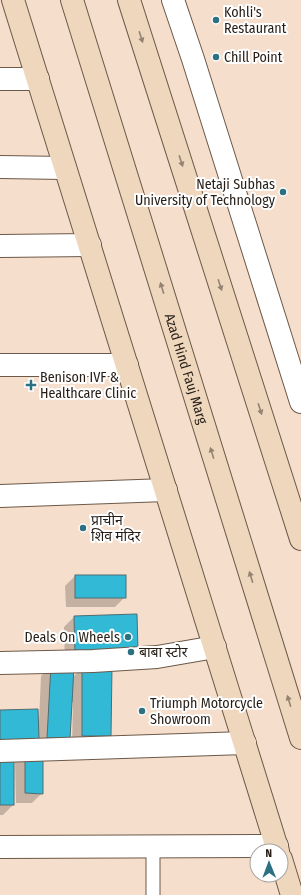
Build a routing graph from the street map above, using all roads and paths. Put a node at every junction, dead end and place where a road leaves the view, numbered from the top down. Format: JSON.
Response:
{"nodes":[{"id":1,"x":13,"y":0,"type":"edge"},
{"id":2,"x":72,"y":0,"type":"edge"},
{"id":3,"x":129,"y":0,"type":"edge"},
{"id":4,"x":173,"y":0,"type":"edge"},
{"id":5,"x":0,"y":79,"type":"edge"},
{"id":6,"x":38,"y":79,"type":"junction"},
{"id":7,"x":0,"y":167,"type":"edge"},
{"id":8,"x":66,"y":168,"type":"junction"},
{"id":9,"x":90,"y":245,"type":"junction"},
{"id":10,"x":0,"y":246,"type":"edge"},
{"id":11,"x":0,"y":365,"type":"edge"},
{"id":12,"x":127,"y":365,"type":"junction"},
{"id":13,"x":301,"y":402,"type":"edge"},
{"id":14,"x":166,"y":490,"type":"junction"},
{"id":15,"x":0,"y":496,"type":"edge"},
{"id":16,"x":301,"y":539,"type":"edge"},
{"id":17,"x":215,"y":647,"type":"junction"},
{"id":18,"x":0,"y":663,"type":"edge"},
{"id":19,"x":301,"y":738,"type":"edge"},
{"id":20,"x":245,"y":743,"type":"junction"},
{"id":21,"x":0,"y":751,"type":"edge"},
{"id":22,"x":276,"y":843,"type":"edge"},
{"id":23,"x":0,"y":847,"type":"edge"},
{"id":24,"x":153,"y":847,"type":"junction"},
{"id":25,"x":249,"y":851,"type":"edge"},
{"id":26,"x":288,"y":883,"type":"edge"},
{"id":27,"x":153,"y":895,"type":"edge"},
{"id":28,"x":292,"y":895,"type":"edge"}],
"edges":[{"from":1,"to":6,"type":"main road"},
{"from":19,"to":2,"type":"main road","name":"Azad Hind Fauj Marg","one_way":true},
{"from":3,"to":16,"type":"main road","one_way":true},
{"from":4,"to":13,"type":"street"},
{"from":5,"to":6,"type":"street"},
{"from":6,"to":8,"type":"main road"},
{"from":7,"to":8,"type":"street"},
{"from":8,"to":9,"type":"main road"},
{"from":9,"to":10,"type":"street"},
{"from":9,"to":12,"type":"main road"},
{"from":11,"to":12,"type":"street"},
{"from":12,"to":14,"type":"main road"},
{"from":14,"to":15,"type":"street"},
{"from":14,"to":17,"type":"main road"},
{"from":17,"to":18,"type":"street"},
{"from":17,"to":20,"type":"main road"},
{"from":20,"to":21,"type":"street"},
{"from":20,"to":22,"type":"main road"},
{"from":23,"to":24,"type":"street"},
{"from":24,"to":25,"type":"street"},
{"from":24,"to":27,"type":"lane"},
{"from":26,"to":28,"type":"main road"}]}
